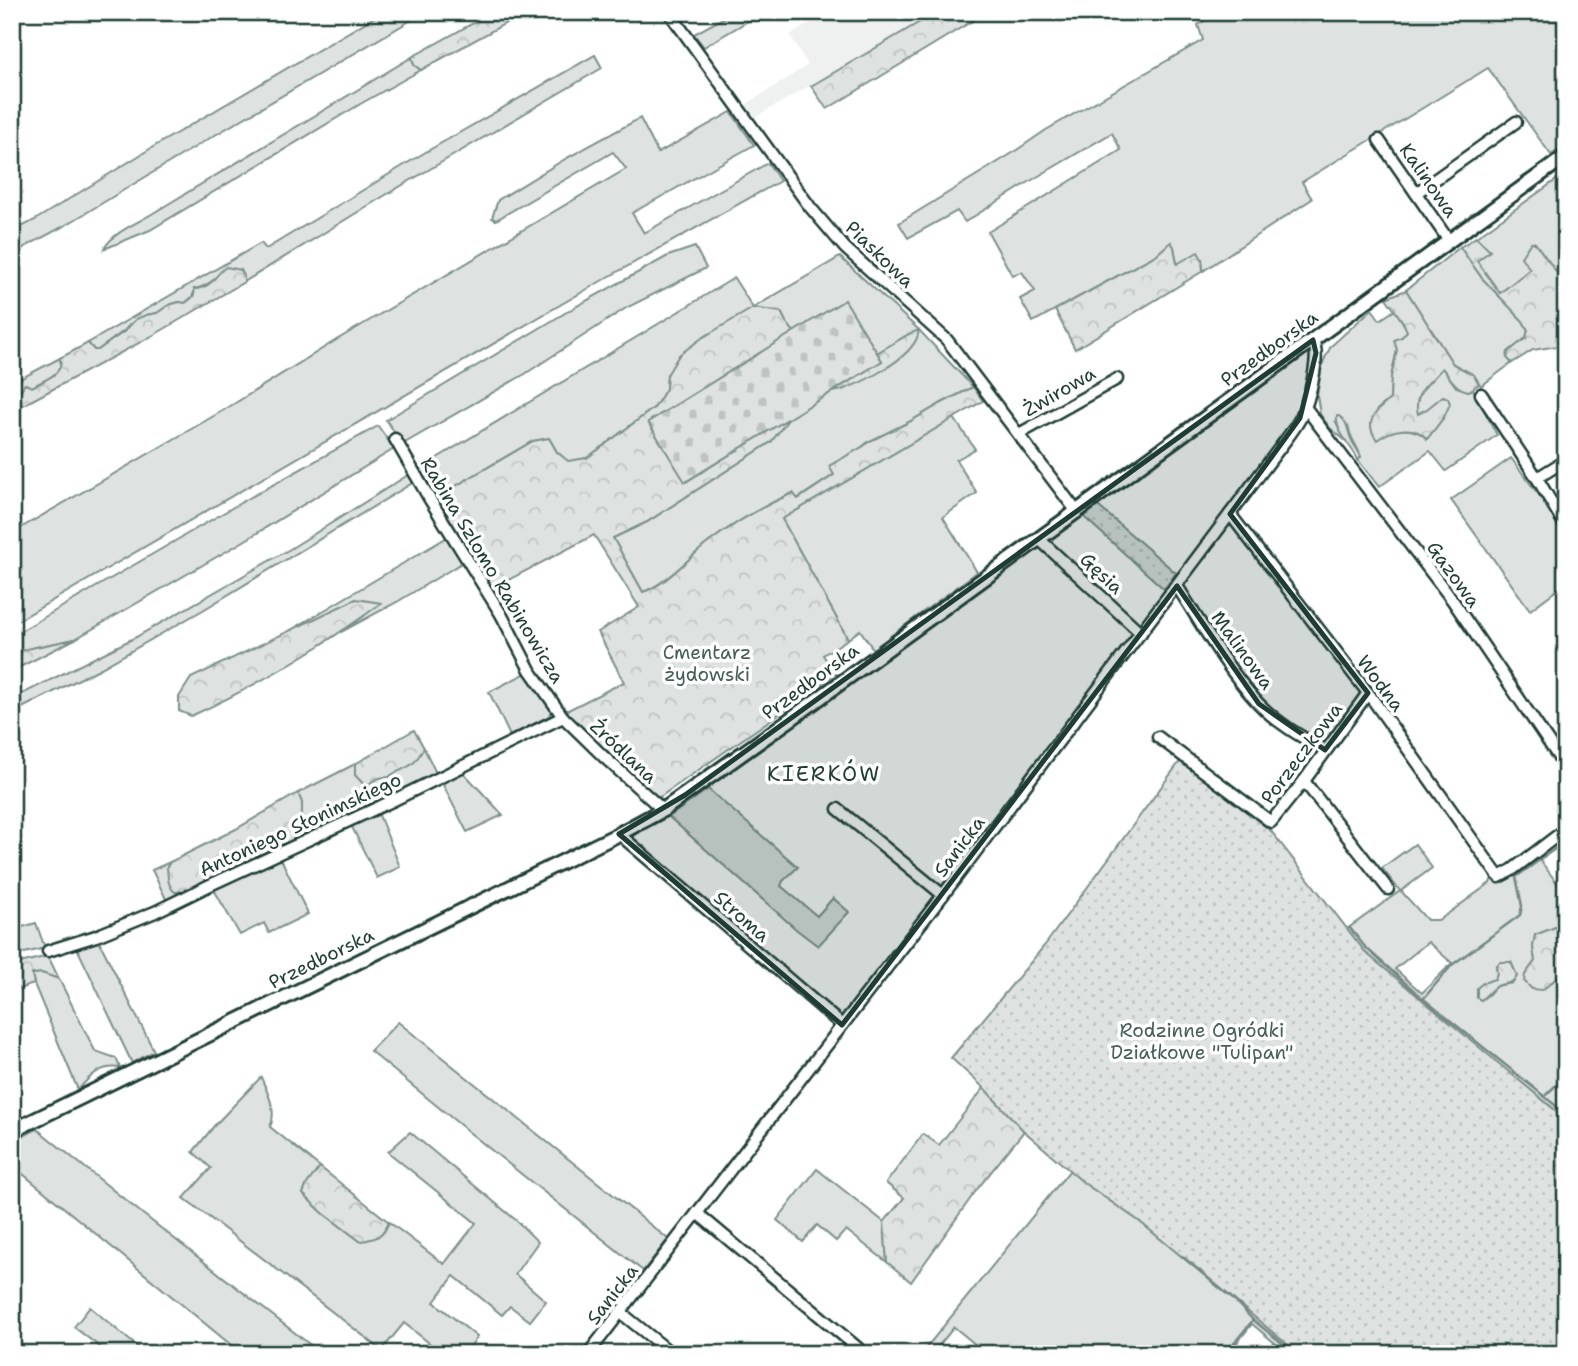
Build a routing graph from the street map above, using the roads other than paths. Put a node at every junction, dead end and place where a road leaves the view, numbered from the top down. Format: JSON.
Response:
{"nodes":[{"id":1,"x":669,"y":12,"type":"edge"},
{"id":2,"x":1516,"y":122,"type":"dead end"},
{"id":3,"x":1379,"y":140,"type":"dead end"},
{"id":4,"x":1566,"y":156,"type":"edge"},
{"id":5,"x":1416,"y":193,"type":"junction"},
{"id":6,"x":1449,"y":241,"type":"junction"},
{"id":7,"x":1313,"y":340,"type":"junction"},
{"id":8,"x":1117,"y":379,"type":"dead end"},
{"id":9,"x":1480,"y":394,"type":"dead end"},
{"id":10,"x":1305,"y":407,"type":"junction"},
{"id":11,"x":1019,"y":434,"type":"junction"},
{"id":12,"x":395,"y":439,"type":"dead end"},
{"id":13,"x":1566,"y":460,"type":"edge"},
{"id":14,"x":1536,"y":478,"type":"junction"},
{"id":15,"x":1077,"y":512,"type":"junction"},
{"id":16,"x":1230,"y":514,"type":"junction"},
{"id":17,"x":1566,"y":527,"type":"edge"},
{"id":18,"x":1040,"y":538,"type":"junction"},
{"id":19,"x":1177,"y":586,"type":"junction"},
{"id":20,"x":1142,"y":633,"type":"junction"},
{"id":21,"x":1368,"y":693,"type":"junction"},
{"id":22,"x":563,"y":717,"type":"junction"},
{"id":23,"x":1158,"y":737,"type":"dead end"},
{"id":24,"x":1325,"y":750,"type":"junction"},
{"id":25,"x":1566,"y":768,"type":"edge"},
{"id":26,"x":1304,"y":781,"type":"junction"},
{"id":27,"x":838,"y":809,"type":"dead end"},
{"id":28,"x":663,"y":810,"type":"junction"},
{"id":29,"x":1566,"y":829,"type":"edge"},
{"id":30,"x":619,"y":834,"type":"junction"},
{"id":31,"x":1388,"y":889,"type":"dead end"},
{"id":32,"x":943,"y":895,"type":"junction"},
{"id":33,"x":48,"y":951,"type":"dead end"},
{"id":34,"x":842,"y":1025,"type":"junction"},
{"id":35,"x":12,"y":1131,"type":"edge"},
{"id":36,"x":696,"y":1213,"type":"junction"},
{"id":37,"x":620,"y":1312,"type":"junction"},
{"id":38,"x":588,"y":1354,"type":"edge"},
{"id":39,"x":672,"y":1354,"type":"edge"},
{"id":40,"x":865,"y":1354,"type":"edge"}],
"edges":[{"from":1,"to":11,"type":"street","name":"Piaskowa"},
{"from":2,"to":5,"type":"street"},
{"from":3,"to":5,"type":"street","name":"Kalinowa"},
{"from":4,"to":6,"type":"main road","name":"Przedborska"},
{"from":5,"to":6,"type":"street","name":"Kalinowa"},
{"from":6,"to":7,"type":"main road","name":"Przedborska"},
{"from":7,"to":10,"type":"street","name":"Sanicka"},
{"from":7,"to":15,"type":"main road","name":"Przedborska"},
{"from":8,"to":11,"type":"street","name":"Żwirowa"},
{"from":9,"to":14,"type":"street"},
{"from":10,"to":16,"type":"street","name":"Sanicka"},
{"from":10,"to":25,"type":"street","name":"Gazowa"},
{"from":11,"to":15,"type":"street","name":"Piaskowa"},
{"from":12,"to":22,"type":"street","name":"Rabina Szlomo Rabinowicza"},
{"from":13,"to":14,"type":"street"},
{"from":14,"to":17,"type":"street"},
{"from":15,"to":18,"type":"main road","name":"Przedborska"},
{"from":16,"to":19,"type":"street","name":"Sanicka"},
{"from":16,"to":21,"type":"street","name":"Wodna"},
{"from":18,"to":20,"type":"street","name":"Gęsia"},
{"from":18,"to":28,"type":"main road","name":"Przedborska"},
{"from":19,"to":20,"type":"street","name":"Sanicka"},
{"from":19,"to":24,"type":"street","name":"Malinowa"},
{"from":20,"to":32,"type":"street","name":"Sanicka"},
{"from":21,"to":24,"type":"street","name":"Porzeczkowa"},
{"from":21,"to":29,"type":"street","name":"Wodna"},
{"from":22,"to":28,"type":"street","name":"Źródlana"},
{"from":22,"to":33,"type":"street","name":"Antoniego Słonimskiego"},
{"from":23,"to":26,"type":"street","name":"Porzeczkowa"},
{"from":24,"to":26,"type":"street","name":"Porzeczkowa"},
{"from":26,"to":31,"type":"street"},
{"from":27,"to":32,"type":"street"},
{"from":28,"to":30,"type":"main road","name":"Przedborska"},
{"from":30,"to":34,"type":"street","name":"Stroma"},
{"from":30,"to":35,"type":"main road","name":"Przedborska"},
{"from":32,"to":34,"type":"street","name":"Sanicka"},
{"from":34,"to":36,"type":"street","name":"Sanicka"},
{"from":36,"to":37,"type":"street","name":"Sanicka"},
{"from":36,"to":40,"type":"street"},
{"from":37,"to":38,"type":"street","name":"Sanicka"},
{"from":37,"to":39,"type":"street"}]}
